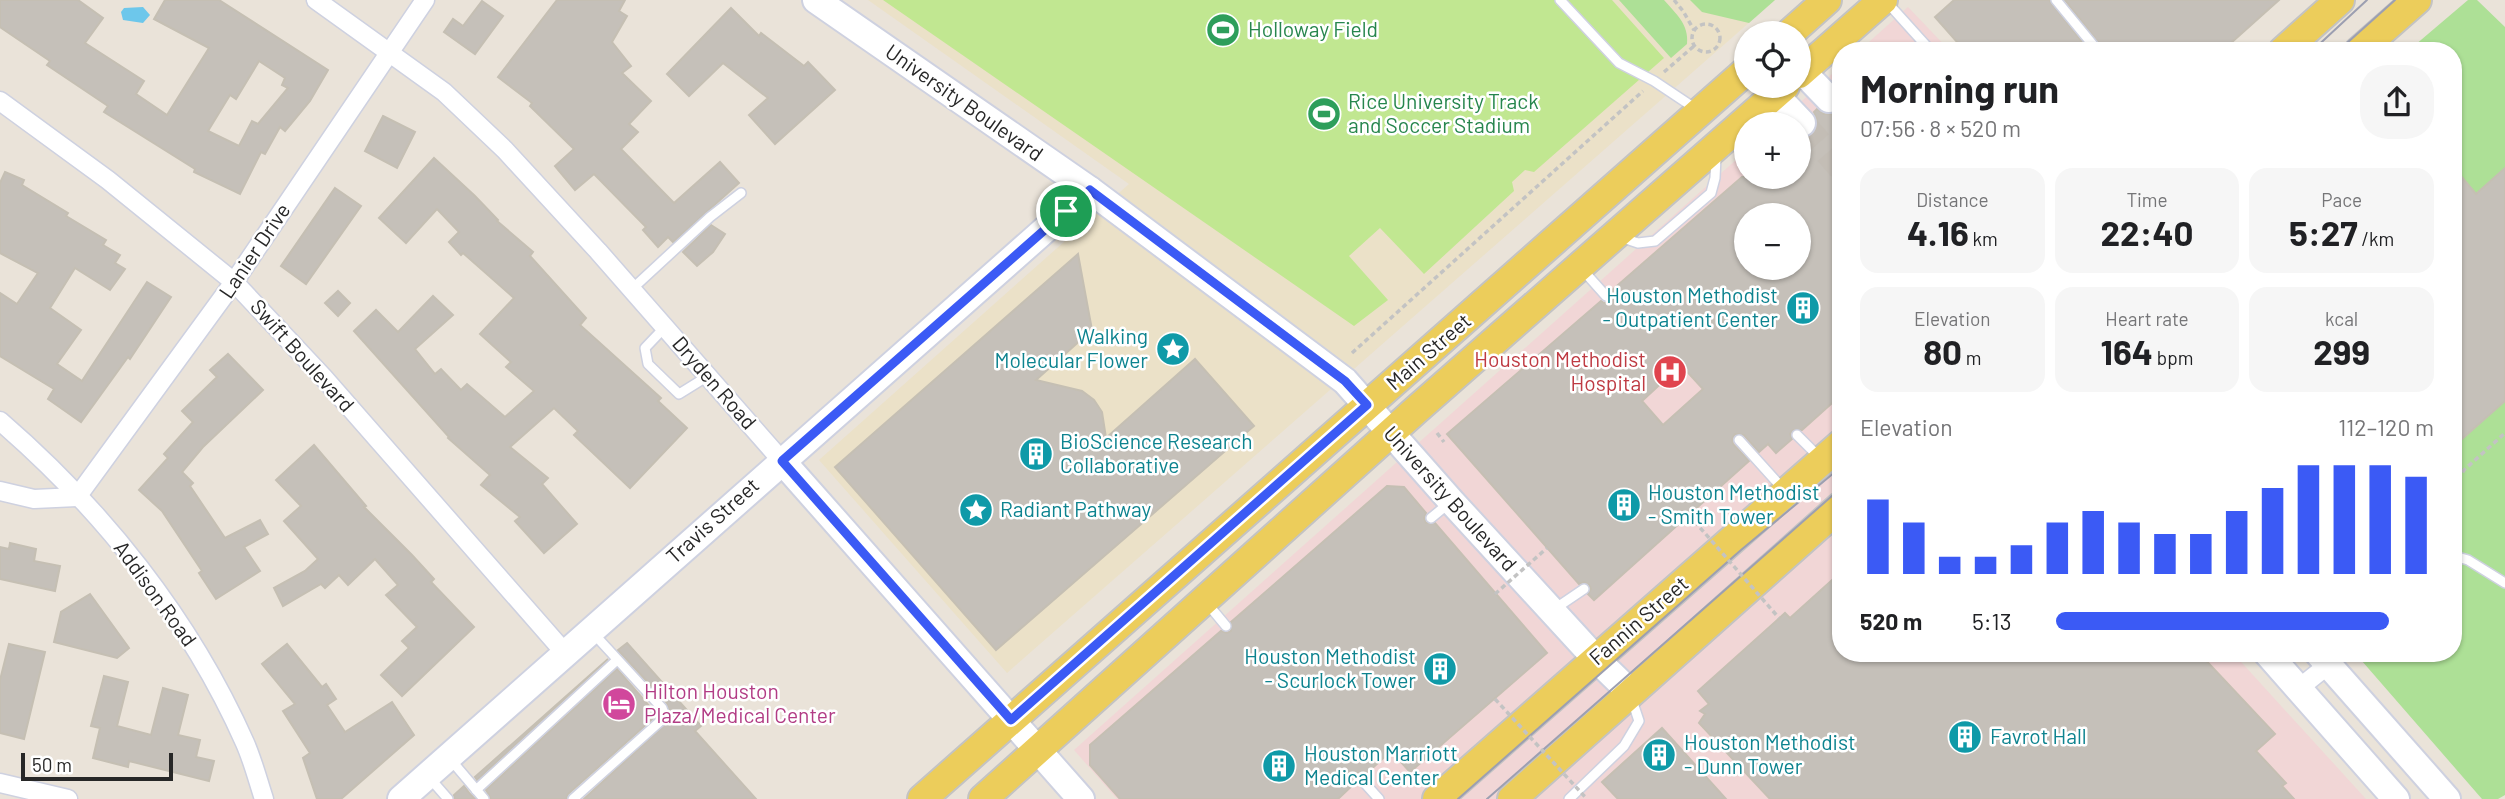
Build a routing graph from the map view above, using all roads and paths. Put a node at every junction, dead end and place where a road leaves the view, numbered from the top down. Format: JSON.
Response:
{"nodes":[{"id":1,"x":316,"y":0,"type":"edge"},
{"id":2,"x":425,"y":0,"type":"edge"},
{"id":3,"x":816,"y":0,"type":"edge"},
{"id":4,"x":1560,"y":0,"type":"edge"},
{"id":5,"x":1674,"y":0,"type":"edge"},
{"id":6,"x":1827,"y":0,"type":"edge"},
{"id":7,"x":1884,"y":0,"type":"edge"},
{"id":8,"x":2056,"y":0,"type":"edge"},
{"id":9,"x":2393,"y":0,"type":"edge"},
{"id":10,"x":2417,"y":0,"type":"edge"},
{"id":11,"x":2332,"y":3,"type":"edge"},
{"id":12,"x":1803,"y":21,"type":"edge"},
{"id":13,"x":1695,"y":30,"type":"junction"},
{"id":14,"x":1834,"y":42,"type":"edge"},
{"id":15,"x":1923,"y":42,"type":"edge"},
{"id":16,"x":2091,"y":42,"type":"edge"},
{"id":17,"x":2292,"y":42,"type":"edge"},
{"id":18,"x":2359,"y":42,"type":"edge"},
{"id":19,"x":2369,"y":42,"type":"edge"},
{"id":20,"x":1832,"y":43,"type":"edge"},
{"id":21,"x":1694,"y":46,"type":"junction"},
{"id":22,"x":390,"y":51,"type":"junction"},
{"id":23,"x":1811,"y":61,"type":"edge"},
{"id":24,"x":1654,"y":81,"type":"junction"},
{"id":25,"x":1734,"y":82,"type":"edge"},
{"id":26,"x":1811,"y":91,"type":"edge"},
{"id":27,"x":1769,"y":98,"type":"edge"},
{"id":28,"x":1829,"y":99,"type":"dead end"},
{"id":29,"x":0,"y":101,"type":"edge"},
{"id":30,"x":1697,"y":115,"type":"junction"},
{"id":31,"x":1090,"y":190,"type":"junction"},
{"id":32,"x":741,"y":193,"type":"dead end"},
{"id":33,"x":1580,"y":267,"type":"junction"},
{"id":34,"x":234,"y":282,"type":"junction"},
{"id":35,"x":632,"y":289,"type":"junction"},
{"id":36,"x":1606,"y":296,"type":"dead end"},
{"id":37,"x":665,"y":327,"type":"junction"},
{"id":38,"x":1352,"y":354,"type":"dead end"},
{"id":39,"x":708,"y":376,"type":"junction"},
{"id":40,"x":1367,"y":405,"type":"junction"},
{"id":41,"x":0,"y":421,"type":"edge"},
{"id":42,"x":1437,"y":433,"type":"dead end"},
{"id":43,"x":2505,"y":433,"type":"edge"},
{"id":44,"x":1391,"y":434,"type":"junction"},
{"id":45,"x":1797,"y":435,"type":"dead end"},
{"id":46,"x":1739,"y":440,"type":"dead end"},
{"id":47,"x":1444,"y":442,"type":"dead end"},
{"id":48,"x":1832,"y":452,"type":"edge"},
{"id":49,"x":782,"y":461,"type":"junction"},
{"id":50,"x":2462,"y":473,"type":"edge"},
{"id":51,"x":0,"y":491,"type":"edge"},
{"id":52,"x":1786,"y":492,"type":"junction"},
{"id":53,"x":77,"y":497,"type":"junction"},
{"id":54,"x":1451,"y":501,"type":"junction"},
{"id":55,"x":1832,"y":514,"type":"edge"},
{"id":56,"x":1689,"y":515,"type":"dead end"},
{"id":57,"x":1431,"y":518,"type":"dead end"},
{"id":58,"x":1547,"y":548,"type":"dead end"},
{"id":59,"x":2462,"y":558,"type":"edge"},
{"id":60,"x":2505,"y":583,"type":"edge"},
{"id":61,"x":1584,"y":589,"type":"dead end"},
{"id":62,"x":1495,"y":594,"type":"dead end"},
{"id":63,"x":1205,"y":601,"type":"junction"},
{"id":64,"x":1552,"y":611,"type":"junction"},
{"id":65,"x":1779,"y":618,"type":"dead end"},
{"id":66,"x":1226,"y":626,"type":"dead end"},
{"id":67,"x":590,"y":630,"type":"junction"},
{"id":68,"x":565,"y":653,"type":"junction"},
{"id":69,"x":1596,"y":659,"type":"junction"},
{"id":70,"x":617,"y":660,"type":"junction"},
{"id":71,"x":2275,"y":662,"type":"edge"},
{"id":72,"x":2324,"y":662,"type":"edge"},
{"id":73,"x":2330,"y":662,"type":"edge"},
{"id":74,"x":2298,"y":689,"type":"junction"},
{"id":75,"x":1630,"y":693,"type":"junction"},
{"id":76,"x":1495,"y":699,"type":"dead end"},
{"id":77,"x":1011,"y":720,"type":"junction"},
{"id":78,"x":1039,"y":750,"type":"junction"},
{"id":79,"x":448,"y":757,"type":"junction"},
{"id":80,"x":428,"y":775,"type":"junction"},
{"id":81,"x":1361,"y":779,"type":"dead end"},
{"id":82,"x":0,"y":783,"type":"edge"},
{"id":83,"x":476,"y":790,"type":"junction"},
{"id":84,"x":68,"y":799,"type":"edge"},
{"id":85,"x":264,"y":799,"type":"edge"},
{"id":86,"x":401,"y":799,"type":"edge"},
{"id":87,"x":447,"y":799,"type":"edge"},
{"id":88,"x":484,"y":799,"type":"edge"},
{"id":89,"x":573,"y":799,"type":"edge"},
{"id":90,"x":922,"y":799,"type":"edge"},
{"id":91,"x":983,"y":799,"type":"edge"},
{"id":92,"x":1082,"y":799,"type":"edge"},
{"id":93,"x":1379,"y":799,"type":"edge"},
{"id":94,"x":1437,"y":799,"type":"edge"},
{"id":95,"x":1512,"y":799,"type":"edge"},
{"id":96,"x":1569,"y":799,"type":"edge"},
{"id":97,"x":1587,"y":799,"type":"edge"},
{"id":98,"x":2396,"y":799,"type":"edge"},
{"id":99,"x":2447,"y":799,"type":"edge"}],
"edges":[{"from":1,"to":22,"type":"street","name":"Dryden Road"},
{"from":2,"to":22,"type":"street","name":"Lanier Drive"},
{"from":3,"to":31,"type":"street","name":"University Boulevard"},
{"from":4,"to":24,"type":"lane"},
{"from":5,"to":13,"type":"path"},
{"from":6,"to":12,"type":"main road"},
{"from":7,"to":14,"type":"main road","name":"Main Street"},
{"from":7,"to":15,"type":"lane"},
{"from":8,"to":16,"type":"lane"},
{"from":9,"to":18,"type":"main road"},
{"from":10,"to":19,"type":"main road"},
{"from":11,"to":17,"type":"main road"},
{"from":13,"to":21,"type":"path"},
{"from":13,"to":21,"type":"path"},
{"from":20,"to":23,"type":"main road","name":"Main Street"},
{"from":21,"to":24,"type":"path"},
{"from":22,"to":34,"type":"street","name":"Lanier Drive"},
{"from":22,"to":35,"type":"street","name":"Dryden Road"},
{"from":24,"to":30,"type":"lane"},
{"from":24,"to":38,"type":"path"},
{"from":25,"to":30,"type":"main road","name":"Main Street"},
{"from":26,"to":28,"type":"street"},
{"from":27,"to":33,"type":"main road","name":"Main Street"},
{"from":29,"to":34,"type":"street","name":"Swift Boulevard"},
{"from":30,"to":40,"type":"main road","name":"Main Street"},
{"from":31,"to":40,"type":"street","name":"University Boulevard"},
{"from":31,"to":49,"type":"street","name":"Travis Street"},
{"from":32,"to":35,"type":"lane"},
{"from":33,"to":36,"type":"lane"},
{"from":33,"to":44,"type":"main road","name":"Main Street"},
{"from":34,"to":53,"type":"street","name":"Lanier Drive"},
{"from":34,"to":68,"type":"street","name":"Swift Boulevard"},
{"from":35,"to":37,"type":"street","name":"Dryden Road"},
{"from":37,"to":39,"type":"street","name":"Dryden Road"},
{"from":37,"to":39,"type":"lane"},
{"from":39,"to":49,"type":"street","name":"Dryden Road"},
{"from":40,"to":44,"type":"street","name":"University Boulevard"},
{"from":40,"to":77,"type":"main road","name":"Main Street"},
{"from":41,"to":53,"type":"street","name":"Addison Road"},
{"from":42,"to":47,"type":"path"},
{"from":43,"to":50,"type":"path"},
{"from":44,"to":54,"type":"street","name":"University Boulevard"},
{"from":44,"to":63,"type":"main road","name":"Main Street"},
{"from":45,"to":48,"type":"lane"},
{"from":46,"to":52,"type":"lane"},
{"from":48,"to":52,"type":"main road","name":"Fannin Street"},
{"from":49,"to":67,"type":"street","name":"Travis Street"},
{"from":49,"to":77,"type":"street","name":"Dryden Road"},
{"from":51,"to":53,"type":"street"},
{"from":52,"to":69,"type":"main road","name":"Fannin Street"},
{"from":53,"to":85,"type":"street","name":"Addison Road"},
{"from":54,"to":57,"type":"lane"},
{"from":54,"to":64,"type":"street","name":"University Boulevard"},
{"from":55,"to":75,"type":"main road"},
{"from":56,"to":65,"type":"path","bridge":true},
{"from":58,"to":62,"type":"path","bridge":true},
{"from":59,"to":60,"type":"lane"},
{"from":61,"to":64,"type":"lane"},
{"from":63,"to":66,"type":"lane"},
{"from":63,"to":78,"type":"main road","name":"Main Street"},
{"from":64,"to":69,"type":"street","name":"University Boulevard"},
{"from":67,"to":68,"type":"street","name":"Travis Street"},
{"from":67,"to":70,"type":"lane"},
{"from":68,"to":79,"type":"street","name":"Travis Street"},
{"from":69,"to":75,"type":"street","name":"University Boulevard"},
{"from":69,"to":94,"type":"main road","name":"Fannin Street"},
{"from":70,"to":83,"type":"lane"},
{"from":70,"to":89,"type":"lane"},
{"from":71,"to":74,"type":"street"},
{"from":72,"to":74,"type":"street"},
{"from":73,"to":99,"type":"street"},
{"from":74,"to":98,"type":"street"},
{"from":75,"to":95,"type":"main road"},
{"from":75,"to":96,"type":"lane"},
{"from":76,"to":97,"type":"path","bridge":true},
{"from":77,"to":78,"type":"street","name":"Dryden Road"},
{"from":77,"to":90,"type":"main road","name":"Main Street"},
{"from":78,"to":91,"type":"main road","name":"Main Street"},
{"from":78,"to":92,"type":"street","name":"Dryden Road"},
{"from":79,"to":80,"type":"street","name":"Travis Street"},
{"from":79,"to":83,"type":"lane"},
{"from":80,"to":86,"type":"street","name":"Travis Street"},
{"from":80,"to":87,"type":"lane"},
{"from":81,"to":93,"type":"lane"},
{"from":82,"to":84,"type":"street"},
{"from":83,"to":88,"type":"lane"}]}
